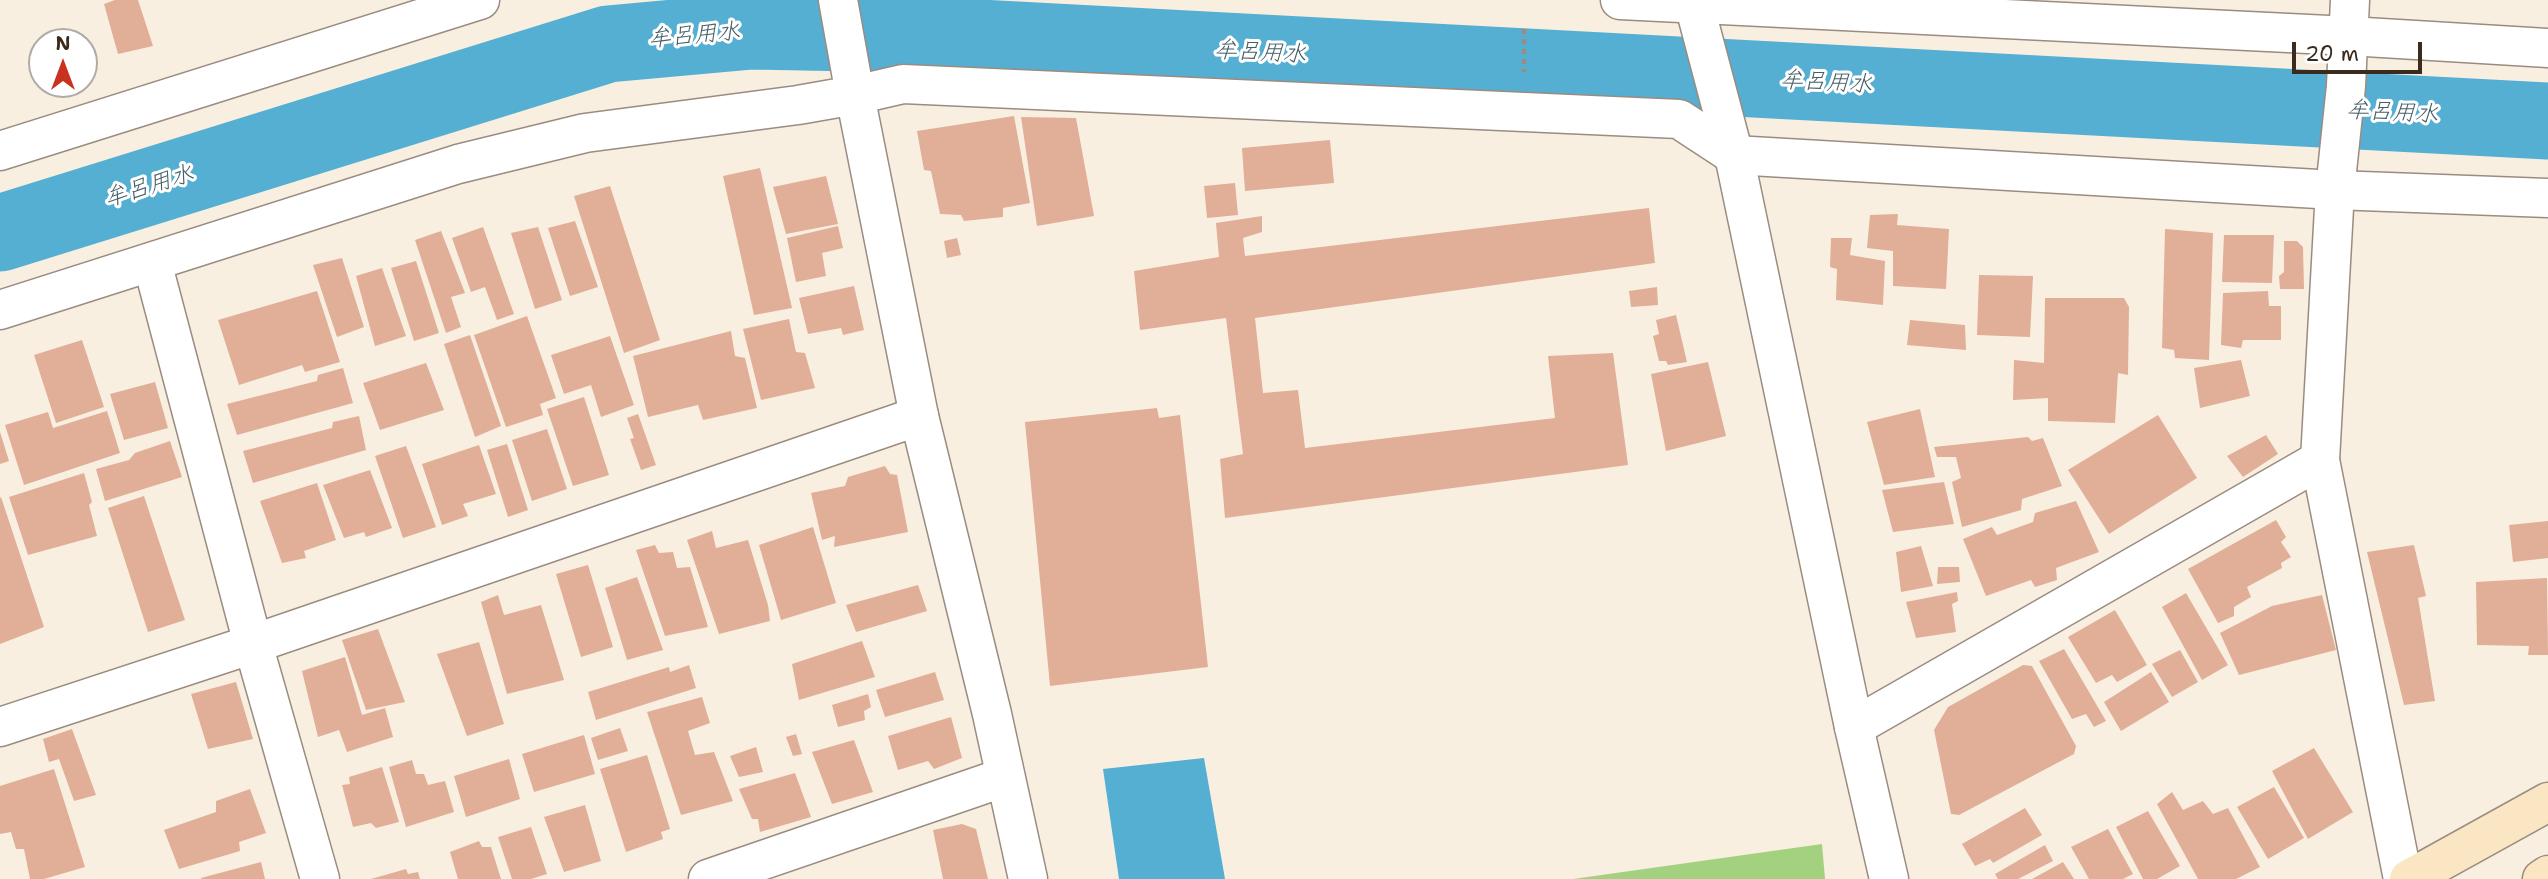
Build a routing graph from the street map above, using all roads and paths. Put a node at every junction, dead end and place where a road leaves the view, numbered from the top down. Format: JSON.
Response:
{"nodes":[{"id":1,"x":480,"y":0,"type":"edge"},
{"id":2,"x":1620,"y":0,"type":"edge"},
{"id":3,"x":1694,"y":2,"type":"edge"},
{"id":4,"x":839,"y":6,"type":"edge"},
{"id":5,"x":2349,"y":18,"type":"edge"},
{"id":6,"x":1524,"y":29,"type":"dead end"},
{"id":7,"x":2548,"y":48,"type":"edge"},
{"id":8,"x":1524,"y":80,"type":"dead end"},
{"id":9,"x":855,"y":95,"type":"junction"},
{"id":10,"x":0,"y":151,"type":"edge"},
{"id":11,"x":1734,"y":155,"type":"junction"},
{"id":12,"x":2335,"y":190,"type":"junction"},
{"id":13,"x":2548,"y":198,"type":"edge"},
{"id":14,"x":152,"y":262,"type":"junction"},
{"id":15,"x":0,"y":310,"type":"edge"},
{"id":16,"x":919,"y":416,"type":"junction"},
{"id":17,"x":2320,"y":460,"type":"junction"},
{"id":18,"x":253,"y":644,"type":"junction"},
{"id":19,"x":0,"y":727,"type":"edge"},
{"id":20,"x":1854,"y":727,"type":"junction"},
{"id":21,"x":1006,"y":777,"type":"junction"},
{"id":22,"x":2548,"y":802,"type":"edge"},
{"id":23,"x":2548,"y":875,"type":"edge"},
{"id":24,"x":320,"y":879,"type":"edge"},
{"id":25,"x":708,"y":879,"type":"edge"},
{"id":26,"x":1028,"y":879,"type":"edge"},
{"id":27,"x":1889,"y":879,"type":"edge"},
{"id":28,"x":2406,"y":879,"type":"edge"},
{"id":29,"x":2542,"y":879,"type":"edge"}],
"edges":[{"from":1,"to":10,"type":"street"},
{"from":2,"to":3,"type":"street"},
{"from":3,"to":5,"type":"street"},
{"from":3,"to":11,"type":"street"},
{"from":4,"to":9,"type":"street"},
{"from":5,"to":7,"type":"street"},
{"from":5,"to":12,"type":"street"},
{"from":6,"to":8,"type":"path"},
{"from":9,"to":11,"type":"street"},
{"from":9,"to":14,"type":"street"},
{"from":9,"to":16,"type":"street"},
{"from":11,"to":12,"type":"street"},
{"from":11,"to":20,"type":"street"},
{"from":12,"to":13,"type":"street"},
{"from":12,"to":17,"type":"street"},
{"from":14,"to":15,"type":"street"},
{"from":14,"to":18,"type":"street"},
{"from":16,"to":18,"type":"street"},
{"from":16,"to":21,"type":"street"},
{"from":17,"to":20,"type":"street"},
{"from":17,"to":28,"type":"street"},
{"from":18,"to":19,"type":"street"},
{"from":18,"to":24,"type":"street"},
{"from":20,"to":27,"type":"street"},
{"from":21,"to":25,"type":"street"},
{"from":21,"to":26,"type":"street"},
{"from":22,"to":28,"type":"main road"},
{"from":23,"to":29,"type":"main road"}]}
